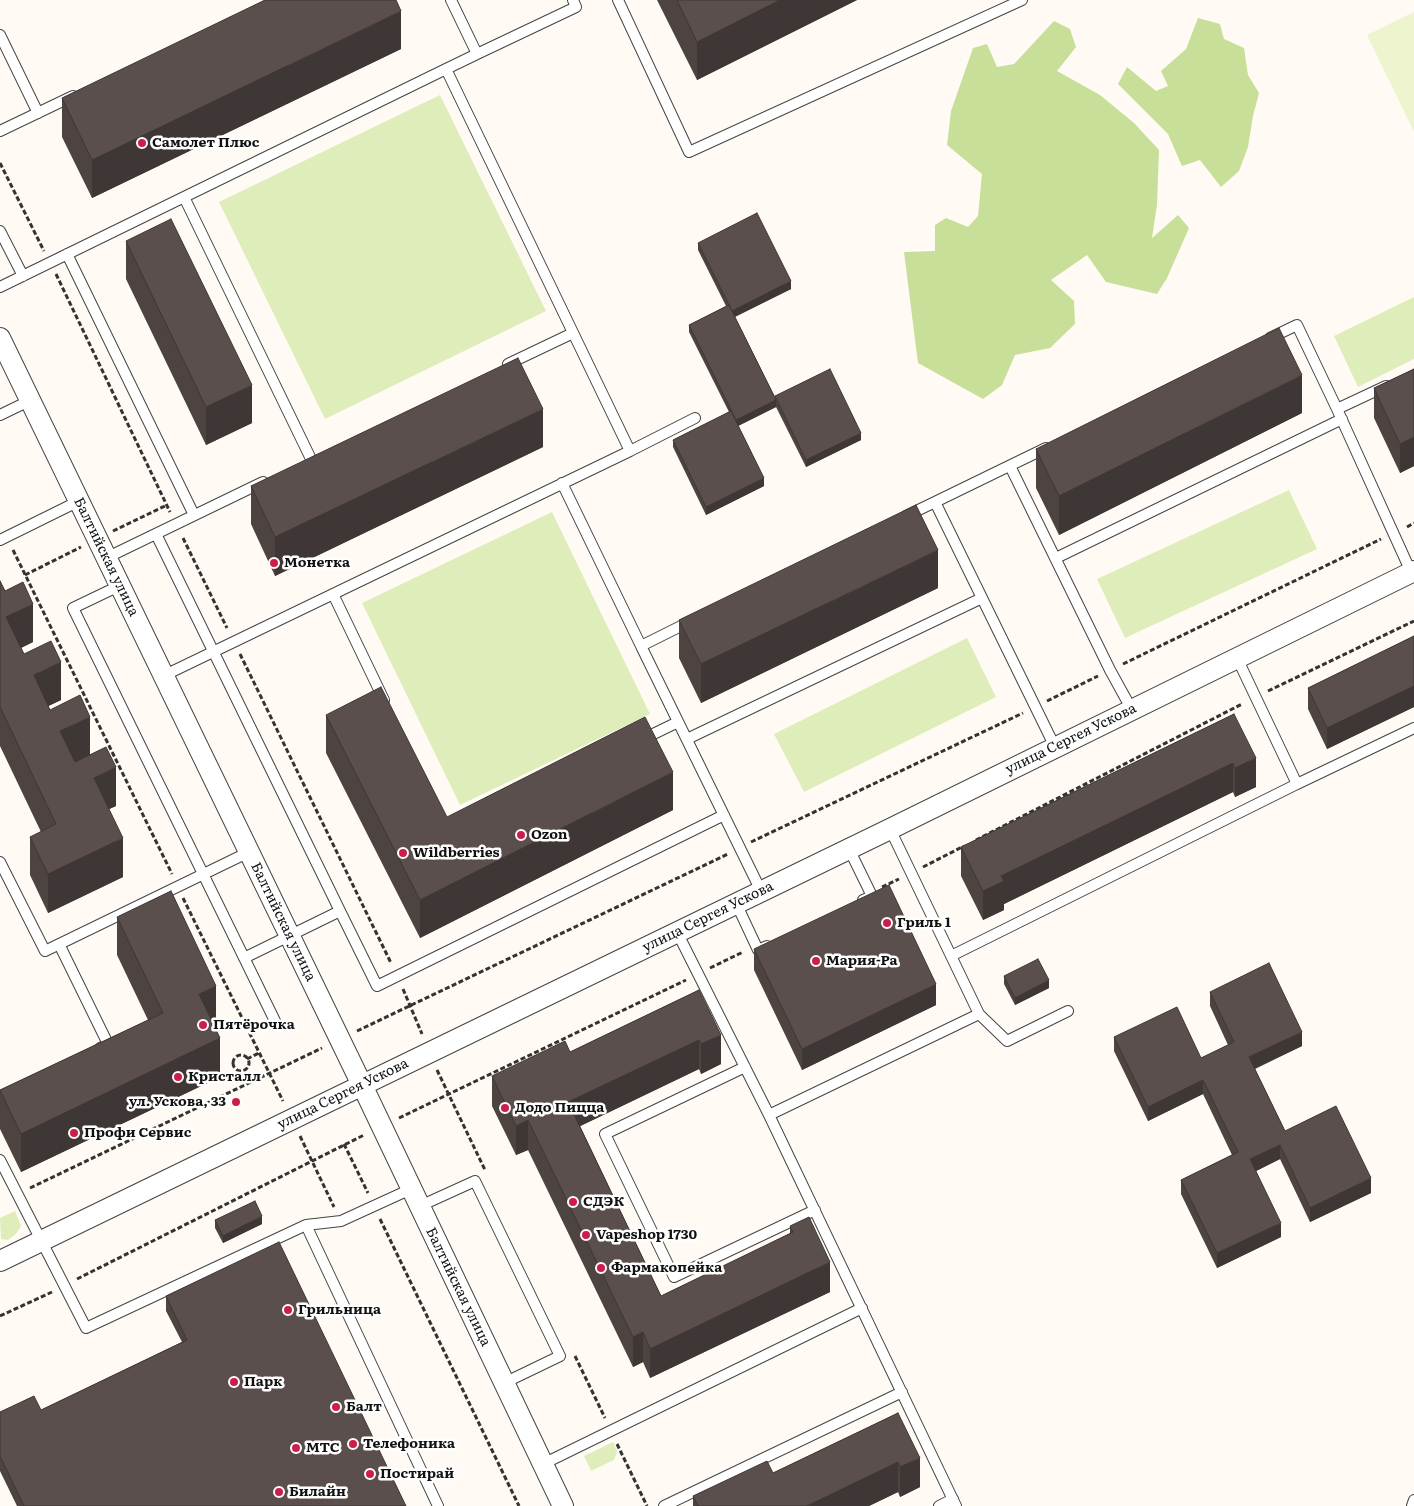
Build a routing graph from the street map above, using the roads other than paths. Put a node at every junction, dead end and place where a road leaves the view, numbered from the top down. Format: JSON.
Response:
{"nodes":[{"id":1,"x":451,"y":0,"type":"edge"},
{"id":2,"x":573,"y":0,"type":"edge"},
{"id":3,"x":618,"y":0,"type":"edge"},
{"id":4,"x":1022,"y":0,"type":"edge"},
{"id":5,"x":0,"y":35,"type":"edge"},
{"id":6,"x":477,"y":54,"type":"junction"},
{"id":7,"x":446,"y":69,"type":"junction"},
{"id":8,"x":82,"y":92,"type":"edge"},
{"id":9,"x":38,"y":113,"type":"junction"},
{"id":10,"x":0,"y":131,"type":"edge"},
{"id":11,"x":184,"y":197,"type":"junction"},
{"id":12,"x":0,"y":231,"type":"edge"},
{"id":13,"x":67,"y":254,"type":"junction"},
{"id":14,"x":22,"y":276,"type":"junction"},
{"id":15,"x":0,"y":287,"type":"edge"},
{"id":16,"x":573,"y":333,"type":"junction"},
{"id":17,"x":1,"y":341,"type":"edge"},
{"id":18,"x":1261,"y":342,"type":"edge"},
{"id":19,"x":495,"y":371,"type":"edge"},
{"id":20,"x":1397,"y":380,"type":"edge"},
{"id":21,"x":31,"y":400,"type":"junction"},
{"id":22,"x":1339,"y":414,"type":"junction"},
{"id":23,"x":0,"y":415,"type":"edge"},
{"id":24,"x":695,"y":418,"type":"dead end"},
{"id":25,"x":1055,"y":444,"type":"edge"},
{"id":26,"x":630,"y":451,"type":"junction"},
{"id":27,"x":311,"y":459,"type":"edge"},
{"id":28,"x":1010,"y":466,"type":"junction"},
{"id":29,"x":275,"y":476,"type":"edge"},
{"id":30,"x":562,"y":484,"type":"junction"},
{"id":31,"x":78,"y":501,"type":"junction"},
{"id":32,"x":935,"y":502,"type":"junction"},
{"id":33,"x":194,"y":516,"type":"junction"},
{"id":34,"x":899,"y":520,"type":"edge"},
{"id":35,"x":156,"y":534,"type":"junction"},
{"id":36,"x":3,"y":538,"type":"edge"},
{"id":37,"x":106,"y":558,"type":"junction"},
{"id":38,"x":1056,"y":558,"type":"junction"},
{"id":39,"x":1412,"y":572,"type":"edge"},
{"id":40,"x":120,"y":586,"type":"junction"},
{"id":41,"x":332,"y":594,"type":"junction"},
{"id":42,"x":982,"y":598,"type":"junction"},
{"id":43,"x":703,"y":615,"type":"edge"},
{"id":44,"x":641,"y":646,"type":"junction"},
{"id":45,"x":214,"y":651,"type":"junction"},
{"id":46,"x":1237,"y":658,"type":"junction"},
{"id":47,"x":163,"y":676,"type":"junction"},
{"id":48,"x":389,"y":710,"type":"edge"},
{"id":49,"x":1132,"y":710,"type":"junction"},
{"id":50,"x":678,"y":722,"type":"junction"},
{"id":51,"x":1414,"y":728,"type":"edge"},
{"id":52,"x":687,"y":739,"type":"junction"},
{"id":53,"x":634,"y":744,"type":"edge"},
{"id":54,"x":1055,"y":748,"type":"junction"},
{"id":55,"x":1297,"y":784,"type":"junction"},
{"id":56,"x":724,"y":815,"type":"junction"},
{"id":57,"x":890,"y":829,"type":"junction"},
{"id":58,"x":849,"y":848,"type":"junction"},
{"id":59,"x":249,"y":852,"type":"junction"},
{"id":60,"x":0,"y":862,"type":"edge"},
{"id":61,"x":203,"y":874,"type":"junction"},
{"id":62,"x":761,"y":891,"type":"junction"},
{"id":63,"x":736,"y":904,"type":"junction"},
{"id":64,"x":854,"y":904,"type":"edge"},
{"id":65,"x":340,"y":911,"type":"junction"},
{"id":66,"x":677,"y":932,"type":"junction"},
{"id":67,"x":290,"y":936,"type":"junction"},
{"id":68,"x":775,"y":942,"type":"edge"},
{"id":69,"x":59,"y":944,"type":"junction"},
{"id":70,"x":951,"y":956,"type":"junction"},
{"id":71,"x":244,"y":958,"type":"junction"},
{"id":72,"x":1068,"y":1011,"type":"dead end"},
{"id":73,"x":979,"y":1014,"type":"junction"},
{"id":74,"x":275,"y":1021,"type":"dead end"},
{"id":75,"x":92,"y":1052,"type":"edge"},
{"id":76,"x":745,"y":1067,"type":"junction"},
{"id":77,"x":362,"y":1085,"type":"junction"},
{"id":78,"x":770,"y":1115,"type":"junction"},
{"id":79,"x":0,"y":1160,"type":"edge"},
{"id":80,"x":415,"y":1198,"type":"junction"},
{"id":81,"x":815,"y":1210,"type":"junction"},
{"id":82,"x":306,"y":1225,"type":"junction"},
{"id":83,"x":42,"y":1242,"type":"junction"},
{"id":84,"x":0,"y":1261,"type":"edge"},
{"id":85,"x":862,"y":1308,"type":"junction"},
{"id":86,"x":504,"y":1383,"type":"junction"},
{"id":87,"x":902,"y":1392,"type":"junction"},
{"id":88,"x":543,"y":1464,"type":"junction"},
{"id":89,"x":1414,"y":1500,"type":"edge"},
{"id":90,"x":954,"y":1503,"type":"edge"},
{"id":91,"x":438,"y":1506,"type":"edge"},
{"id":92,"x":563,"y":1506,"type":"edge"},
{"id":93,"x":664,"y":1506,"type":"edge"},
{"id":94,"x":939,"y":1506,"type":"edge"},
{"id":95,"x":1412,"y":1506,"type":"edge"}],
"edges":[{"from":1,"to":6,"type":"lane"},
{"from":2,"to":6,"type":"lane"},
{"from":3,"to":4,"type":"lane"},
{"from":5,"to":9,"type":"lane"},
{"from":6,"to":7,"type":"lane"},
{"from":7,"to":11,"type":"lane"},
{"from":7,"to":16,"type":"lane"},
{"from":8,"to":9,"type":"lane"},
{"from":9,"to":10,"type":"lane"},
{"from":11,"to":13,"type":"lane"},
{"from":11,"to":27,"type":"lane"},
{"from":12,"to":14,"type":"lane"},
{"from":13,"to":14,"type":"lane"},
{"from":13,"to":33,"type":"lane"},
{"from":14,"to":15,"type":"lane"},
{"from":16,"to":19,"type":"lane"},
{"from":16,"to":26,"type":"lane"},
{"from":17,"to":21,"type":"street","name":"Балтийская улица"},
{"from":18,"to":22,"type":"lane"},
{"from":20,"to":22,"type":"lane"},
{"from":21,"to":23,"type":"lane"},
{"from":21,"to":31,"type":"street","name":"Балтийская улица"},
{"from":22,"to":38,"type":"lane"},
{"from":22,"to":39,"type":"lane"},
{"from":24,"to":26,"type":"lane"},
{"from":25,"to":28,"type":"lane"},
{"from":26,"to":30,"type":"lane"},
{"from":28,"to":32,"type":"lane"},
{"from":28,"to":38,"type":"lane"},
{"from":29,"to":33,"type":"lane"},
{"from":30,"to":41,"type":"lane"},
{"from":30,"to":44,"type":"lane"},
{"from":31,"to":36,"type":"lane"},
{"from":31,"to":37,"type":"street","name":"Балтийская улица"},
{"from":32,"to":34,"type":"lane"},
{"from":32,"to":42,"type":"lane"},
{"from":33,"to":35,"type":"lane"},
{"from":35,"to":37,"type":"lane"},
{"from":35,"to":45,"type":"lane"},
{"from":37,"to":40,"type":"street","name":"Балтийская улица"},
{"from":38,"to":49,"type":"lane"},
{"from":39,"to":46,"type":"street","name":"улица Сергея Ускова"},
{"from":40,"to":47,"type":"street","name":"Балтийская улица"},
{"from":40,"to":61,"type":"lane"},
{"from":41,"to":45,"type":"lane"},
{"from":41,"to":48,"type":"lane"},
{"from":42,"to":52,"type":"lane"},
{"from":42,"to":54,"type":"lane"},
{"from":43,"to":44,"type":"lane"},
{"from":44,"to":50,"type":"lane"},
{"from":45,"to":47,"type":"lane"},
{"from":45,"to":65,"type":"lane"},
{"from":46,"to":49,"type":"street","name":"улица Сергея Ускова"},
{"from":46,"to":55,"type":"lane"},
{"from":47,"to":59,"type":"street","name":"Балтийская улица"},
{"from":49,"to":54,"type":"street","name":"улица Сергея Ускова"},
{"from":50,"to":52,"type":"lane"},
{"from":50,"to":53,"type":"lane"},
{"from":51,"to":55,"type":"lane"},
{"from":52,"to":56,"type":"lane"},
{"from":54,"to":57,"type":"street","name":"улица Сергея Ускова"},
{"from":55,"to":70,"type":"lane"},
{"from":56,"to":62,"type":"lane"},
{"from":56,"to":65,"type":"lane"},
{"from":57,"to":58,"type":"street","name":"улица Сергея Ускова"},
{"from":57,"to":70,"type":"lane"},
{"from":58,"to":62,"type":"street","name":"улица Сергея Ускова"},
{"from":58,"to":64,"type":"lane"},
{"from":59,"to":61,"type":"lane"},
{"from":59,"to":67,"type":"street","name":"Балтийская улица"},
{"from":60,"to":69,"type":"lane"},
{"from":61,"to":69,"type":"lane"},
{"from":61,"to":71,"type":"lane"},
{"from":62,"to":63,"type":"street","name":"улица Сергея Ускова"},
{"from":63,"to":66,"type":"street","name":"улица Сергея Ускова"},
{"from":63,"to":68,"type":"lane"},
{"from":65,"to":67,"type":"lane"},
{"from":66,"to":76,"type":"lane"},
{"from":66,"to":77,"type":"street","name":"улица Сергея Ускова"},
{"from":67,"to":71,"type":"lane"},
{"from":67,"to":77,"type":"street","name":"Балтийская улица"},
{"from":69,"to":75,"type":"lane"},
{"from":70,"to":73,"type":"lane"},
{"from":71,"to":74,"type":"lane"},
{"from":72,"to":73,"type":"lane"},
{"from":73,"to":78,"type":"lane"},
{"from":76,"to":78,"type":"lane"},
{"from":76,"to":81,"type":"lane"},
{"from":77,"to":80,"type":"street","name":"Балтийская улица"},
{"from":77,"to":83,"type":"street","name":"улица Сергея Ускова"},
{"from":78,"to":81,"type":"lane"},
{"from":79,"to":83,"type":"lane"},
{"from":80,"to":82,"type":"lane"},
{"from":80,"to":86,"type":"street","name":"Балтийская улица"},
{"from":80,"to":86,"type":"lane"},
{"from":81,"to":85,"type":"lane"},
{"from":82,"to":83,"type":"lane"},
{"from":82,"to":91,"type":"lane"},
{"from":83,"to":84,"type":"street","name":"улица Сергея Ускова"},
{"from":85,"to":87,"type":"lane"},
{"from":85,"to":88,"type":"lane"},
{"from":86,"to":88,"type":"street","name":"Балтийская улица"},
{"from":87,"to":90,"type":"lane"},
{"from":87,"to":93,"type":"lane"},
{"from":88,"to":92,"type":"street","name":"Балтийская улица"},
{"from":89,"to":95,"type":"lane"},
{"from":90,"to":94,"type":"lane"}]}
